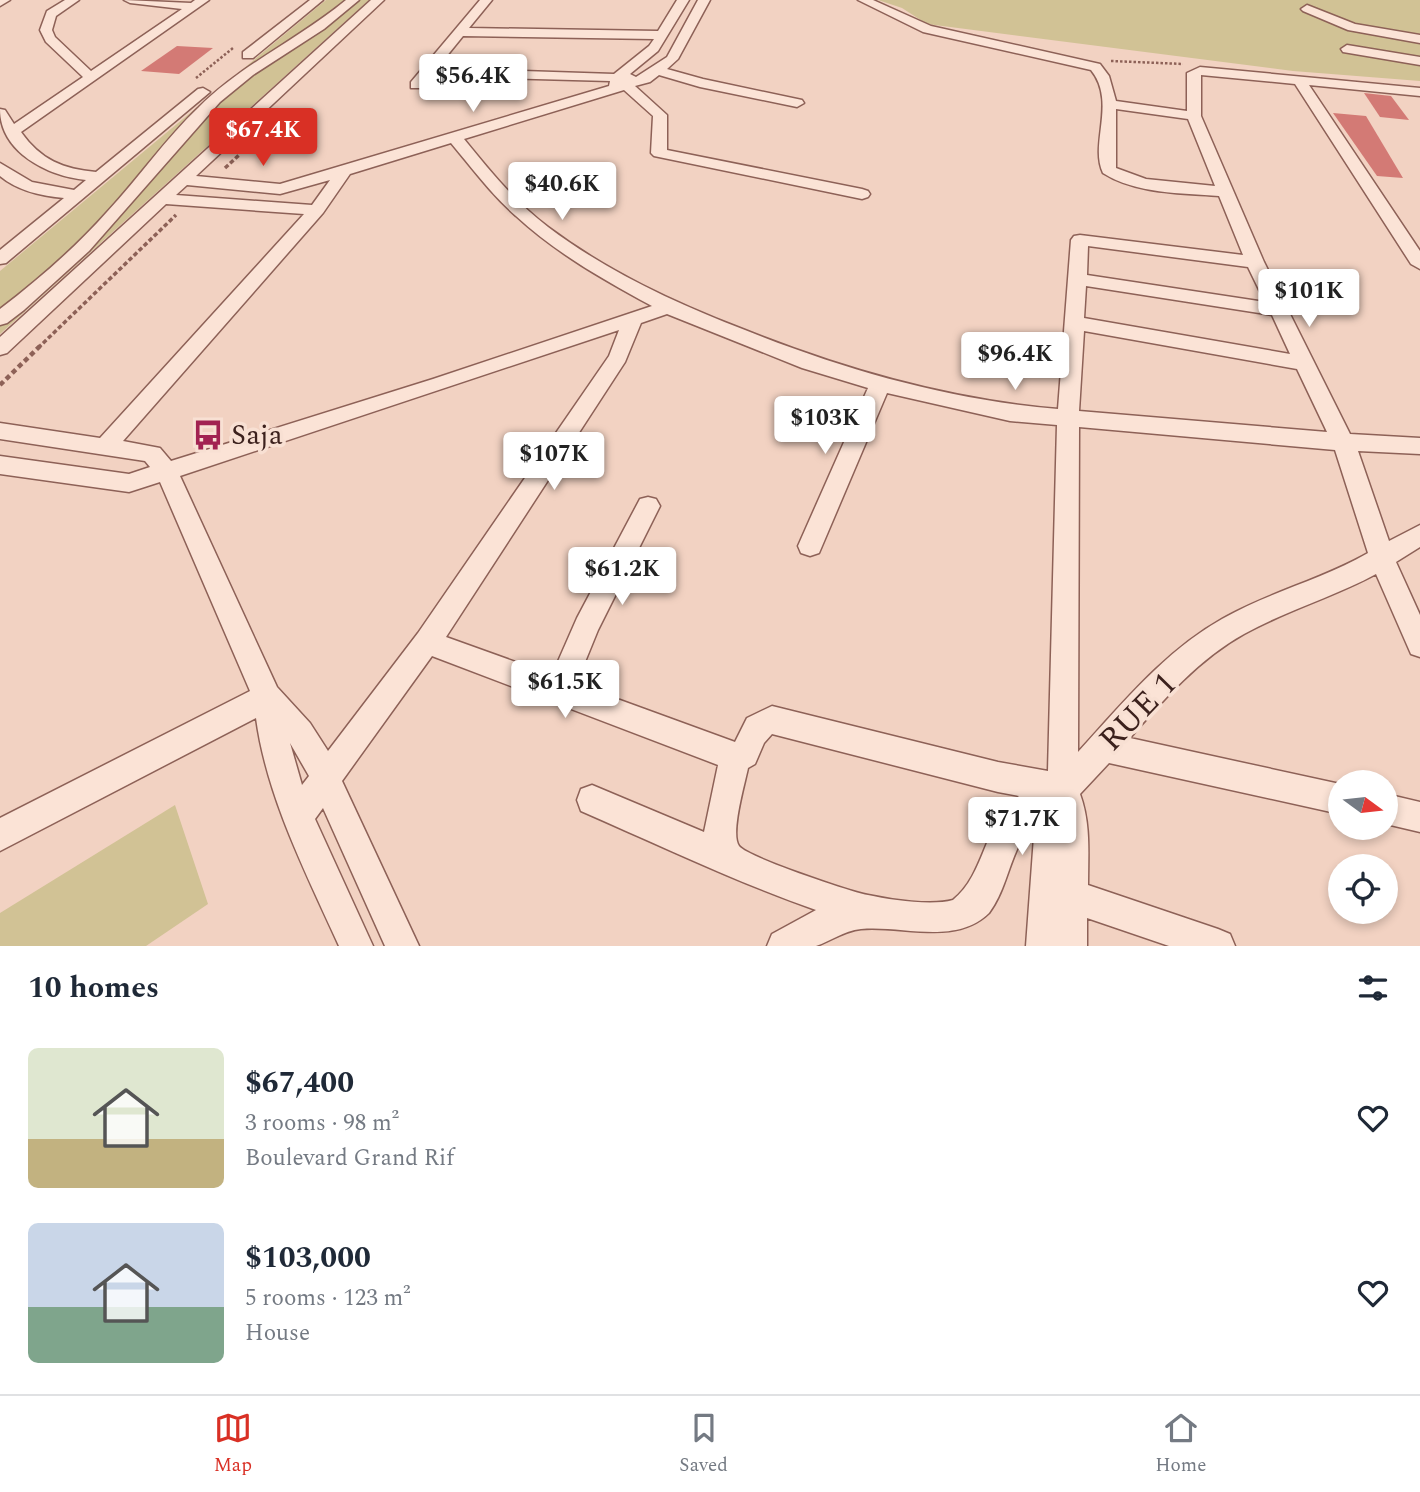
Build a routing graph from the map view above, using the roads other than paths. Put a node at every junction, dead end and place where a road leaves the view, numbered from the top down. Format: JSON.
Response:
{"nodes":[{"id":1,"x":74,"y":0,"type":"edge"},
{"id":2,"x":130,"y":0,"type":"edge"},
{"id":3,"x":317,"y":0,"type":"edge"},
{"id":4,"x":354,"y":0,"type":"edge"},
{"id":5,"x":378,"y":0,"type":"edge"},
{"id":6,"x":486,"y":0,"type":"edge"},
{"id":7,"x":683,"y":0,"type":"edge"},
{"id":8,"x":704,"y":0,"type":"edge"},
{"id":9,"x":864,"y":0,"type":"edge"},
{"id":10,"x":198,"y":4,"type":"edge"},
{"id":11,"x":1307,"y":9,"type":"dead end"},
{"id":12,"x":1352,"y":27,"type":"junction"},
{"id":13,"x":461,"y":32,"type":"junction"},
{"id":14,"x":662,"y":35,"type":"junction"},
{"id":15,"x":1420,"y":39,"type":"edge"},
{"id":16,"x":1347,"y":49,"type":"junction"},
{"id":17,"x":1420,"y":61,"type":"edge"},
{"id":18,"x":427,"y":72,"type":"junction"},
{"id":19,"x":651,"y":74,"type":"junction"},
{"id":20,"x":91,"y":78,"type":"junction"},
{"id":21,"x":1300,"y":82,"type":"junction"},
{"id":22,"x":620,"y":83,"type":"junction"},
{"id":23,"x":416,"y":85,"type":"dead end"},
{"id":24,"x":1377,"y":89,"type":"junction"},
{"id":25,"x":1420,"y":92,"type":"edge"},
{"id":26,"x":797,"y":103,"type":"dead end"},
{"id":27,"x":1109,"y":104,"type":"junction"},
{"id":28,"x":0,"y":113,"type":"edge"},
{"id":29,"x":1194,"y":116,"type":"junction"},
{"id":30,"x":12,"y":132,"type":"junction"},
{"id":31,"x":455,"y":138,"type":"junction"},
{"id":32,"x":0,"y":168,"type":"edge"},
{"id":33,"x":342,"y":174,"type":"junction"},
{"id":34,"x":98,"y":177,"type":"junction"},
{"id":35,"x":185,"y":180,"type":"junction"},
{"id":36,"x":1226,"y":192,"type":"junction"},
{"id":37,"x":862,"y":194,"type":"dead end"},
{"id":38,"x":77,"y":195,"type":"junction"},
{"id":39,"x":165,"y":199,"type":"junction"},
{"id":40,"x":317,"y":209,"type":"junction"},
{"id":41,"x":0,"y":258,"type":"edge"},
{"id":42,"x":1255,"y":262,"type":"junction"},
{"id":43,"x":1420,"y":264,"type":"edge"},
{"id":44,"x":1078,"y":279,"type":"junction"},
{"id":45,"x":668,"y":307,"type":"junction"},
{"id":46,"x":1277,"y":310,"type":"junction"},
{"id":47,"x":633,"y":318,"type":"junction"},
{"id":48,"x":0,"y":320,"type":"edge"},
{"id":49,"x":1075,"y":323,"type":"junction"},
{"id":50,"x":0,"y":348,"type":"edge"},
{"id":51,"x":1302,"y":363,"type":"junction"},
{"id":52,"x":880,"y":384,"type":"junction"},
{"id":53,"x":1068,"y":420,"type":"junction"},
{"id":54,"x":0,"y":431,"type":"edge"},
{"id":55,"x":1343,"y":442,"type":"junction"},
{"id":56,"x":106,"y":446,"type":"junction"},
{"id":57,"x":1420,"y":446,"type":"edge"},
{"id":58,"x":0,"y":465,"type":"edge"},
{"id":59,"x":167,"y":472,"type":"junction"},
{"id":60,"x":648,"y":506,"type":"dead end"},
{"id":61,"x":1420,"y":535,"type":"edge"},
{"id":62,"x":810,"y":546,"type":"dead end"},
{"id":63,"x":1381,"y":556,"type":"junction"},
{"id":64,"x":426,"y":642,"type":"junction"},
{"id":65,"x":1420,"y":645,"type":"edge"},
{"id":66,"x":559,"y":691,"type":"junction"},
{"id":67,"x":267,"y":697,"type":"junction"},
{"id":68,"x":1104,"y":747,"type":"junction"},
{"id":69,"x":734,"y":757,"type":"junction"},
{"id":70,"x":325,"y":778,"type":"junction"},
{"id":71,"x":1063,"y":789,"type":"junction"},
{"id":72,"x":1328,"y":796,"type":"edge"},
{"id":73,"x":592,"y":800,"type":"dead end"},
{"id":74,"x":1398,"y":812,"type":"edge"},
{"id":75,"x":298,"y":816,"type":"junction"},
{"id":76,"x":1420,"y":817,"type":"edge"},
{"id":77,"x":0,"y":835,"type":"edge"},
{"id":78,"x":728,"y":858,"type":"junction"},
{"id":79,"x":1071,"y":896,"type":"junction"},
{"id":80,"x":869,"y":912,"type":"junction"},
{"id":81,"x":356,"y":946,"type":"edge"},
{"id":82,"x":402,"y":946,"type":"edge"},
{"id":83,"x":784,"y":946,"type":"edge"},
{"id":84,"x":1043,"y":946,"type":"edge"},
{"id":85,"x":1070,"y":946,"type":"edge"},
{"id":86,"x":1218,"y":946,"type":"edge"}],
"edges":[{"from":1,"to":20,"type":"street"},
{"from":2,"to":10,"type":"street"},
{"from":3,"to":34,"type":"street"},
{"from":4,"to":48,"type":"street"},
{"from":5,"to":35,"type":"street"},
{"from":6,"to":13,"type":"street"},
{"from":7,"to":14,"type":"street"},
{"from":8,"to":19,"type":"street"},
{"from":9,"to":27,"type":"street"},
{"from":10,"to":20,"type":"street"},
{"from":11,"to":12,"type":"street"},
{"from":12,"to":15,"type":"street"},
{"from":12,"to":16,"type":"street"},
{"from":13,"to":14,"type":"street"},
{"from":13,"to":18,"type":"street"},
{"from":14,"to":22,"type":"street"},
{"from":16,"to":17,"type":"street"},
{"from":16,"to":24,"type":"street"},
{"from":18,"to":22,"type":"street"},
{"from":18,"to":23,"type":"street"},
{"from":19,"to":22,"type":"street"},
{"from":19,"to":26,"type":"street"},
{"from":20,"to":30,"type":"street"},
{"from":21,"to":24,"type":"street"},
{"from":21,"to":29,"type":"street"},
{"from":21,"to":43,"type":"street"},
{"from":22,"to":31,"type":"street"},
{"from":22,"to":37,"type":"street"},
{"from":24,"to":25,"type":"street"},
{"from":27,"to":29,"type":"street"},
{"from":27,"to":36,"type":"street"},
{"from":28,"to":30,"type":"street"},
{"from":29,"to":36,"type":"street"},
{"from":30,"to":34,"type":"street"},
{"from":31,"to":33,"type":"street"},
{"from":31,"to":45,"type":"street"},
{"from":32,"to":38,"type":"street"},
{"from":33,"to":35,"type":"street"},
{"from":33,"to":40,"type":"street"},
{"from":34,"to":38,"type":"street"},
{"from":35,"to":39,"type":"street"},
{"from":36,"to":42,"type":"street"},
{"from":38,"to":41,"type":"street"},
{"from":39,"to":40,"type":"street"},
{"from":39,"to":50,"type":"street"},
{"from":40,"to":56,"type":"street"},
{"from":42,"to":44,"type":"street"},
{"from":42,"to":46,"type":"street"},
{"from":44,"to":46,"type":"street"},
{"from":44,"to":49,"type":"street"},
{"from":45,"to":47,"type":"street"},
{"from":45,"to":52,"type":"street"},
{"from":46,"to":51,"type":"street"},
{"from":47,"to":59,"type":"street"},
{"from":47,"to":64,"type":"street"},
{"from":49,"to":51,"type":"street"},
{"from":49,"to":53,"type":"street"},
{"from":51,"to":55,"type":"street"},
{"from":52,"to":53,"type":"street"},
{"from":52,"to":62,"type":"street"},
{"from":53,"to":55,"type":"street"},
{"from":53,"to":71,"type":"street"},
{"from":54,"to":56,"type":"street"},
{"from":55,"to":57,"type":"street"},
{"from":55,"to":63,"type":"street"},
{"from":56,"to":59,"type":"street"},
{"from":58,"to":59,"type":"street"},
{"from":59,"to":67,"type":"street"},
{"from":60,"to":66,"type":"street"},
{"from":61,"to":63,"type":"street","name":"RUE 1"},
{"from":63,"to":65,"type":"street"},
{"from":63,"to":68,"type":"street","name":"RUE 1"},
{"from":64,"to":66,"type":"street"},
{"from":64,"to":70,"type":"street"},
{"from":66,"to":69,"type":"street"},
{"from":67,"to":70,"type":"street"},
{"from":67,"to":75,"type":"street"},
{"from":67,"to":77,"type":"street"},
{"from":68,"to":71,"type":"street","name":"RUE 1"},
{"from":68,"to":72,"type":"street"},
{"from":69,"to":71,"type":"street"},
{"from":69,"to":78,"type":"street"},
{"from":70,"to":75,"type":"street"},
{"from":70,"to":82,"type":"street"},
{"from":71,"to":79,"type":"street"},
{"from":71,"to":80,"type":"street","name":"RUE 1"},
{"from":71,"to":84,"type":"street"},
{"from":73,"to":78,"type":"street"},
{"from":74,"to":76,"type":"street"},
{"from":75,"to":81,"type":"street"},
{"from":78,"to":80,"type":"street"},
{"from":79,"to":85,"type":"street"},
{"from":79,"to":86,"type":"street"},
{"from":80,"to":83,"type":"street","name":"RUE 1"}]}
